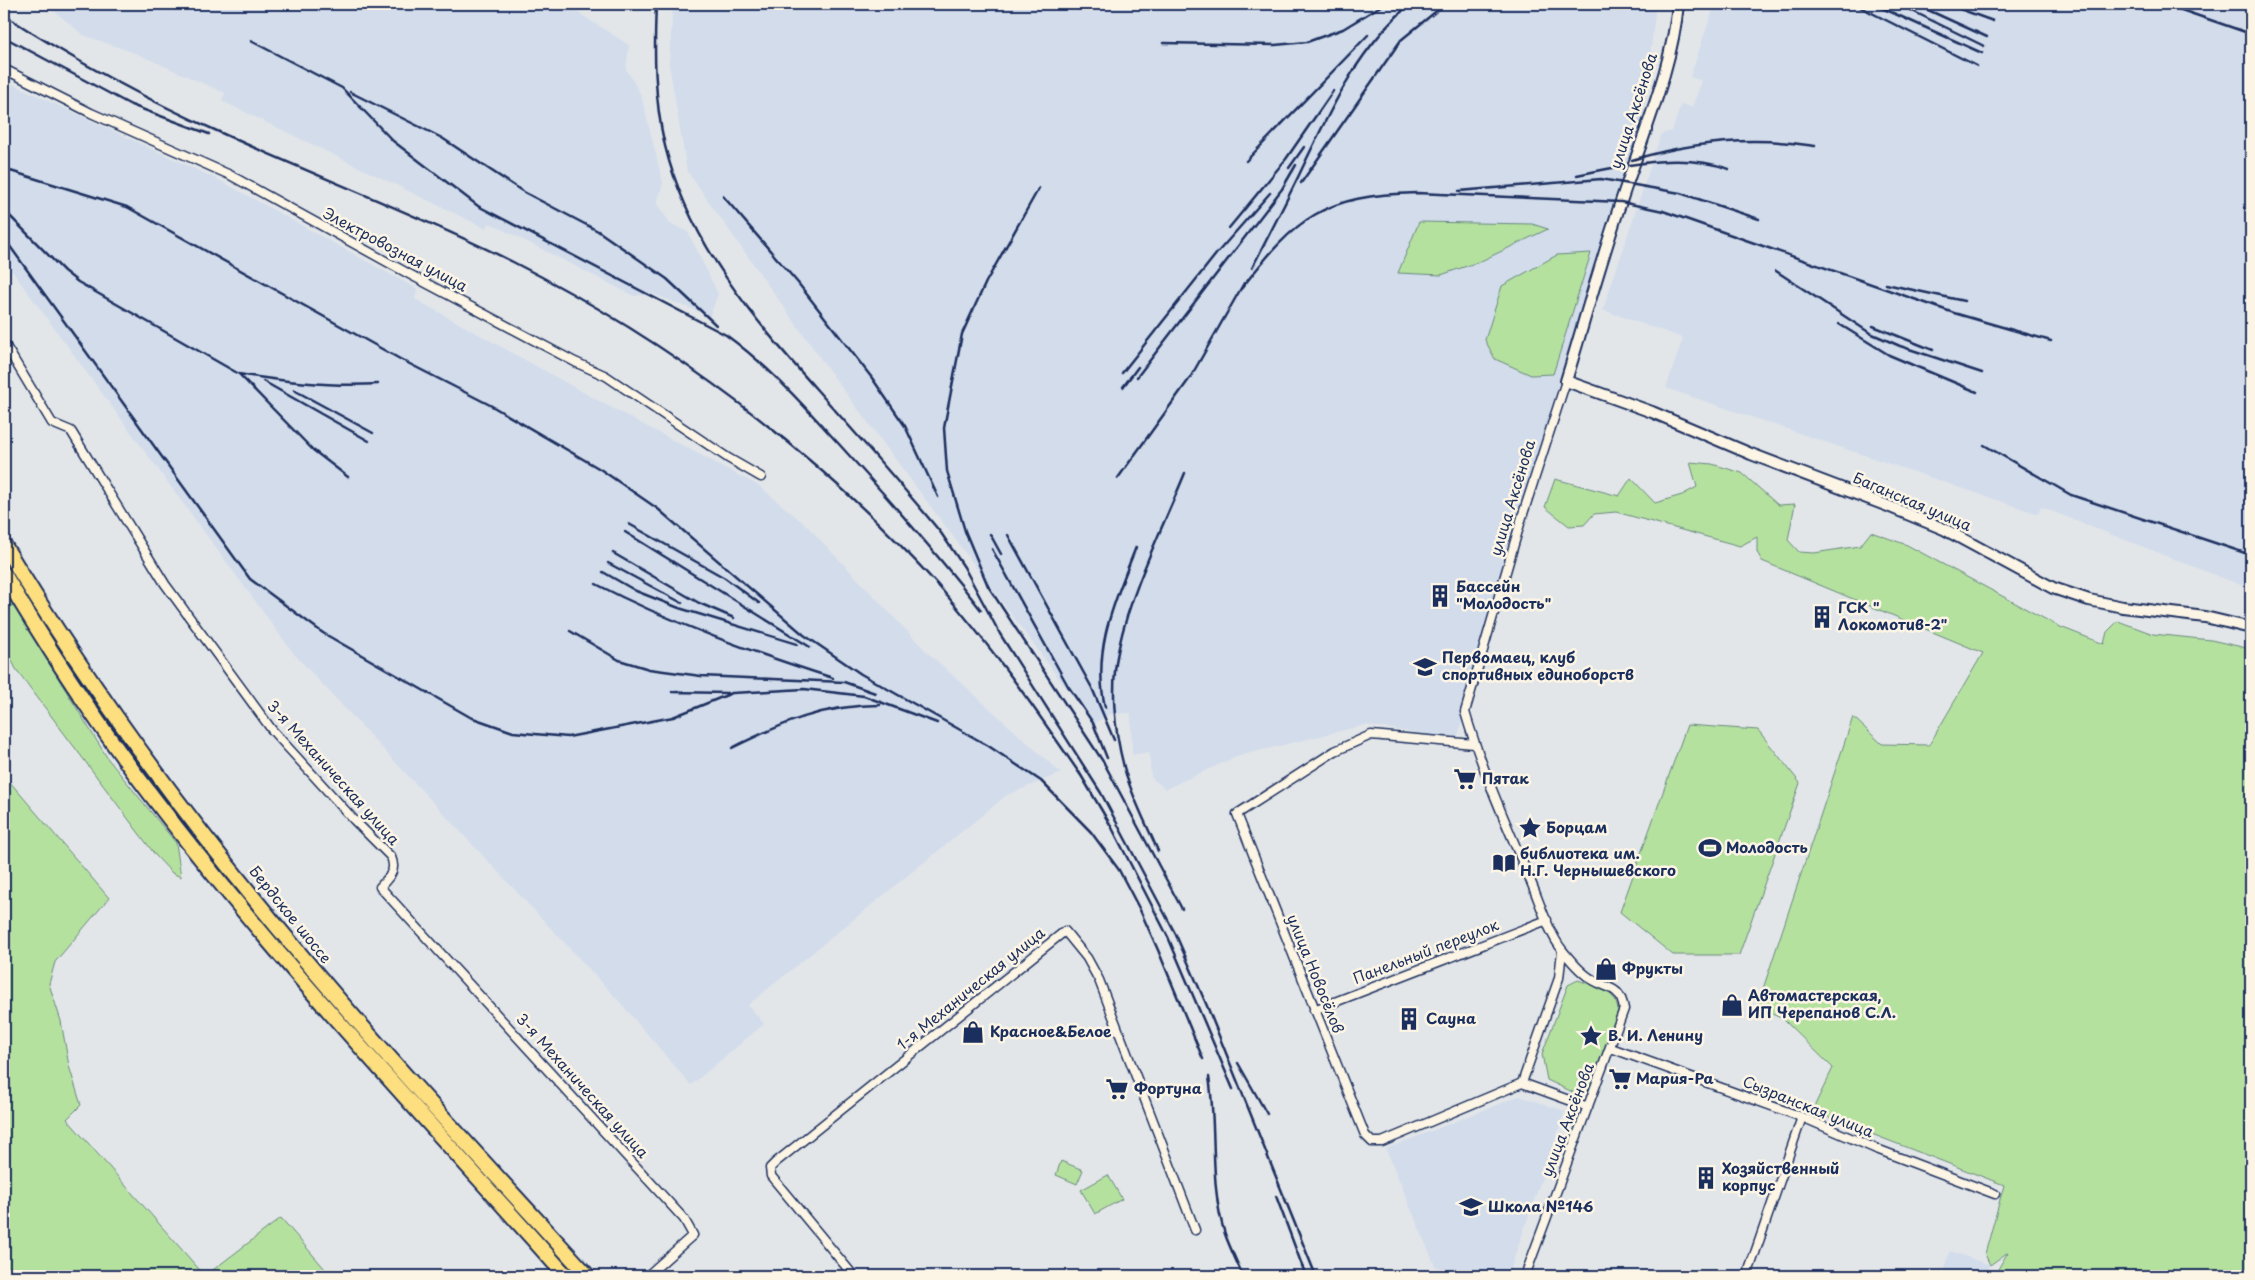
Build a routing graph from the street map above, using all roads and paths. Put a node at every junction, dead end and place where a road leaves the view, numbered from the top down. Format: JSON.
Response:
{"nodes":[{"id":1,"x":1678,"y":4,"type":"edge"},
{"id":2,"x":4,"y":69,"type":"edge"},
{"id":3,"x":4,"y":343,"type":"edge"},
{"id":4,"x":1566,"y":381,"type":"junction"},
{"id":5,"x":760,"y":477,"type":"dead end"},
{"id":6,"x":4,"y":545,"type":"edge"},
{"id":7,"x":4,"y":574,"type":"edge"},
{"id":8,"x":2251,"y":628,"type":"edge"},
{"id":9,"x":1474,"y":744,"type":"junction"},
{"id":10,"x":1547,"y":920,"type":"junction"},
{"id":11,"x":1562,"y":951,"type":"junction"},
{"id":12,"x":1314,"y":1010,"type":"junction"},
{"id":13,"x":1611,"y":1048,"type":"junction"},
{"id":14,"x":1522,"y":1083,"type":"junction"},
{"id":15,"x":1588,"y":1107,"type":"junction"},
{"id":16,"x":1802,"y":1117,"type":"junction"},
{"id":17,"x":1995,"y":1194,"type":"dead end"},
{"id":18,"x":1195,"y":1230,"type":"dead end"},
{"id":19,"x":566,"y":1276,"type":"edge"},
{"id":20,"x":588,"y":1276,"type":"edge"},
{"id":21,"x":647,"y":1276,"type":"edge"},
{"id":22,"x":852,"y":1276,"type":"edge"},
{"id":23,"x":1525,"y":1276,"type":"edge"},
{"id":24,"x":1747,"y":1276,"type":"edge"}],
"edges":[{"from":1,"to":4,"type":"street","name":"улица Аксёнова"},
{"from":2,"to":5,"type":"street","name":"Электровозная улица"},
{"from":3,"to":21,"type":"street","name":"3-я Механическая улица"},
{"from":4,"to":8,"type":"street","name":"Баганская улица"},
{"from":4,"to":9,"type":"street","name":"улица Аксёнова"},
{"from":6,"to":20,"type":"highway","name":"Бердское шоссе"},
{"from":7,"to":19,"type":"highway"},
{"from":9,"to":10,"type":"street","name":"улица Аксёнова"},
{"from":9,"to":12,"type":"street","name":"улица Новосёлов"},
{"from":10,"to":11,"type":"street","name":"улица Аксёнова"},
{"from":10,"to":12,"type":"street","name":"Панельный переулок"},
{"from":11,"to":13,"type":"street","name":"улица Аксёнова"},
{"from":11,"to":14,"type":"street"},
{"from":12,"to":14,"type":"street","name":"улица Новосёлов"},
{"from":13,"to":15,"type":"street","name":"улица Аксёнова"},
{"from":13,"to":16,"type":"street","name":"Сызранская улица"},
{"from":14,"to":15,"type":"street"},
{"from":15,"to":23,"type":"street","name":"улица Аксёнова"},
{"from":16,"to":17,"type":"street","name":"Сызранская улица"},
{"from":16,"to":24,"type":"street"},
{"from":18,"to":22,"type":"street","name":"1-я Механическая улица"}]}
